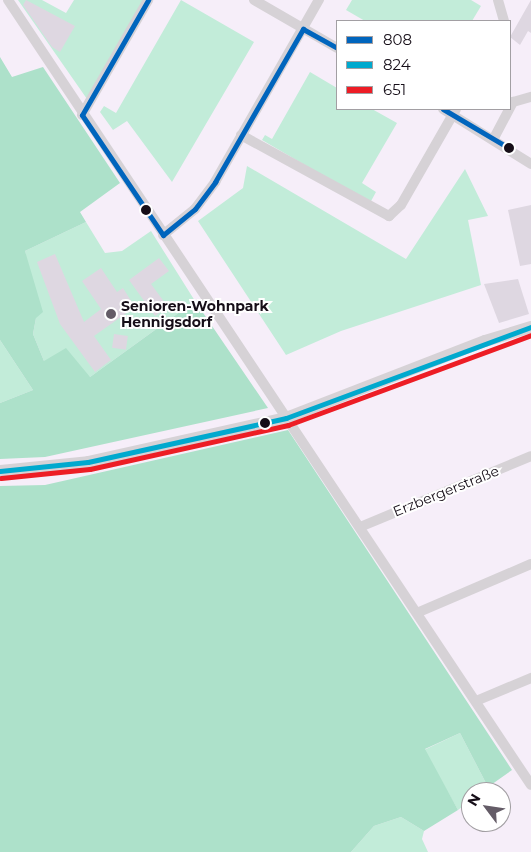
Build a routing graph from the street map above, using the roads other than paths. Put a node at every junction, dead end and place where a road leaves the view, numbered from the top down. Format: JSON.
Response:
{"nodes":[{"id":1,"x":8,"y":0,"type":"edge"},
{"id":2,"x":148,"y":0,"type":"edge"},
{"id":3,"x":254,"y":0,"type":"edge"},
{"id":4,"x":319,"y":0,"type":"edge"},
{"id":5,"x":498,"y":0,"type":"edge"},
{"id":6,"x":504,"y":20,"type":"edge"},
{"id":7,"x":303,"y":29,"type":"junction"},
{"id":8,"x":336,"y":47,"type":"edge"},
{"id":9,"x":531,"y":98,"type":"edge"},
{"id":10,"x":511,"y":106,"type":"edge"},
{"id":11,"x":509,"y":110,"type":"edge"},
{"id":12,"x":455,"y":112,"type":"edge"},
{"id":13,"x":82,"y":115,"type":"junction"},
{"id":14,"x":242,"y":135,"type":"junction"},
{"id":15,"x":494,"y":138,"type":"junction"},
{"id":16,"x":531,"y":164,"type":"edge"},
{"id":17,"x":163,"y":235,"type":"junction"},
{"id":18,"x":531,"y":327,"type":"edge"},
{"id":19,"x":286,"y":418,"type":"junction"},
{"id":20,"x":531,"y":456,"type":"edge"},
{"id":21,"x":0,"y":472,"type":"edge"},
{"id":22,"x":360,"y":526,"type":"junction"},
{"id":23,"x":531,"y":564,"type":"edge"},
{"id":24,"x":419,"y":612,"type":"junction"},
{"id":25,"x":531,"y":678,"type":"edge"},
{"id":26,"x":476,"y":701,"type":"junction"},
{"id":27,"x":531,"y":784,"type":"edge"}],
"edges":[{"from":1,"to":13,"type":"street"},
{"from":2,"to":13,"type":"street"},
{"from":3,"to":7,"type":"street"},
{"from":4,"to":7,"type":"street"},
{"from":5,"to":6,"type":"street"},
{"from":7,"to":8,"type":"street"},
{"from":7,"to":14,"type":"street"},
{"from":9,"to":10,"type":"street"},
{"from":11,"to":15,"type":"street"},
{"from":12,"to":14,"type":"street"},
{"from":12,"to":15,"type":"street"},
{"from":13,"to":17,"type":"street"},
{"from":14,"to":17,"type":"street"},
{"from":15,"to":16,"type":"street"},
{"from":17,"to":19,"type":"street"},
{"from":18,"to":19,"type":"main road"},
{"from":19,"to":21,"type":"main road"},
{"from":19,"to":22,"type":"street"},
{"from":20,"to":22,"type":"street","name":"Erzbergerstraße"},
{"from":22,"to":24,"type":"street"},
{"from":23,"to":24,"type":"street"},
{"from":24,"to":26,"type":"street"},
{"from":25,"to":26,"type":"street"},
{"from":26,"to":27,"type":"street"}]}
